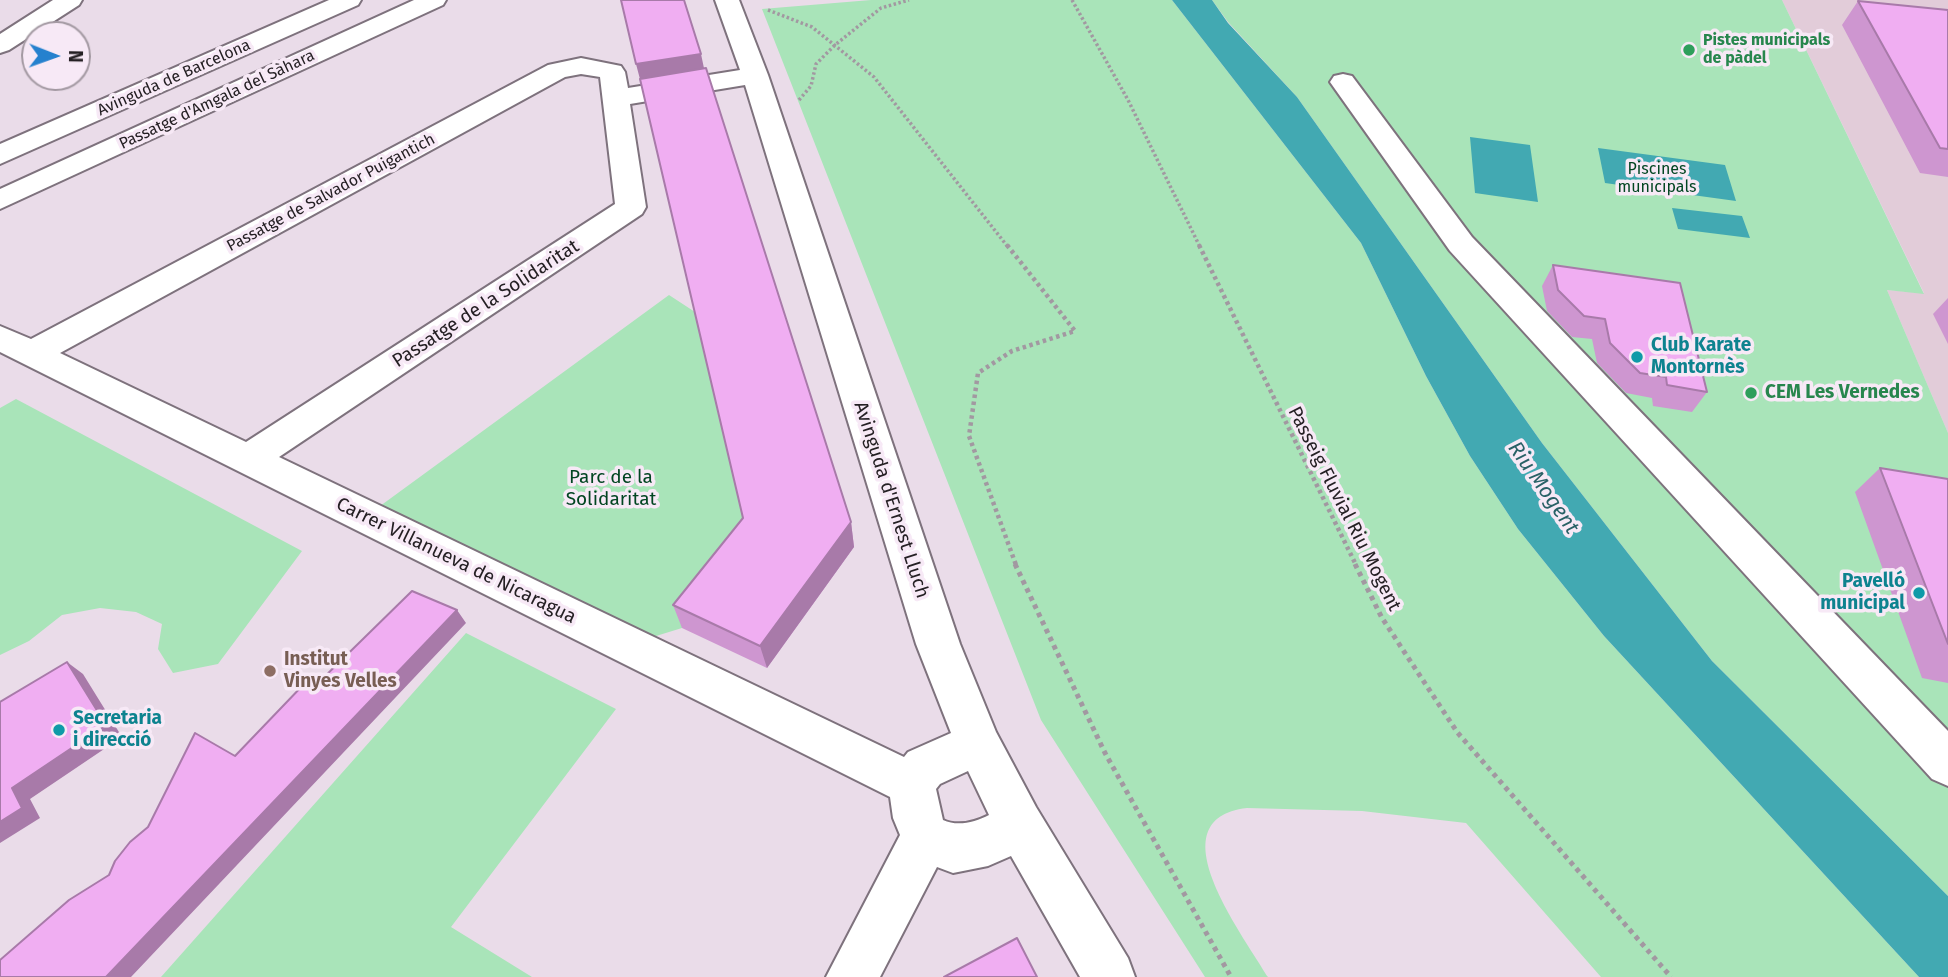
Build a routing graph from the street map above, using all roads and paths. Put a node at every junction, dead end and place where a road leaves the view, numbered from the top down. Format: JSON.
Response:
{"nodes":[{"id":1,"x":70,"y":0,"type":"edge"},
{"id":2,"x":349,"y":0,"type":"edge"},
{"id":3,"x":434,"y":0,"type":"edge"},
{"id":4,"x":727,"y":0,"type":"edge"},
{"id":5,"x":764,"y":0,"type":"edge"},
{"id":6,"x":909,"y":0,"type":"edge"},
{"id":7,"x":1072,"y":0,"type":"edge"},
{"id":8,"x":0,"y":45,"type":"edge"},
{"id":9,"x":835,"y":45,"type":"junction"},
{"id":10,"x":1343,"y":82,"type":"dead end"},
{"id":11,"x":760,"y":91,"type":"junction"},
{"id":12,"x":615,"y":98,"type":"junction"},
{"id":13,"x":0,"y":155,"type":"edge"},
{"id":14,"x":0,"y":200,"type":"edge"},
{"id":15,"x":16,"y":346,"type":"edge"},
{"id":16,"x":248,"y":459,"type":"junction"},
{"id":17,"x":978,"y":743,"type":"junction"},
{"id":18,"x":1948,"y":764,"type":"edge"},
{"id":19,"x":912,"y":784,"type":"junction"},
{"id":20,"x":1018,"y":824,"type":"junction"},
{"id":21,"x":926,"y":837,"type":"junction"},
{"id":22,"x":852,"y":977,"type":"edge"},
{"id":23,"x":1109,"y":977,"type":"edge"},
{"id":24,"x":1231,"y":977,"type":"edge"},
{"id":25,"x":1671,"y":977,"type":"edge"}],
"edges":[{"from":1,"to":8,"type":"street"},
{"from":2,"to":13,"type":"street","name":"Avinguda de Barcelona"},
{"from":3,"to":14,"type":"street","name":"Passatge d'Amgala del Sàhara"},
{"from":4,"to":11,"type":"street","name":"Avinguda d'Ernest Lluch"},
{"from":5,"to":9,"type":"path"},
{"from":6,"to":9,"type":"path"},
{"from":7,"to":25,"type":"path","name":"Passeig Fluvial Riu Mogent"},
{"from":9,"to":11,"type":"path"},
{"from":9,"to":24,"type":"path"},
{"from":10,"to":18,"type":"street"},
{"from":11,"to":12,"type":"street"},
{"from":11,"to":17,"type":"street","name":"Avinguda d'Ernest Lluch"},
{"from":12,"to":15,"type":"street","name":"Passatge de Salvador Puigantich"},
{"from":12,"to":16,"type":"street","name":"Passatge de la Solidaritat"},
{"from":15,"to":16,"type":"street","name":"Carrer Villanueva de Nicaragua"},
{"from":16,"to":19,"type":"street","name":"Carrer Villanueva de Nicaragua"},
{"from":17,"to":19,"type":"street"},
{"from":17,"to":20,"type":"street","name":"Avinguda d'Ernest Lluch"},
{"from":19,"to":21,"type":"street"},
{"from":20,"to":21,"type":"street"},
{"from":20,"to":23,"type":"street","name":"Avinguda d'Ernest Lluch"},
{"from":21,"to":22,"type":"street"}]}
